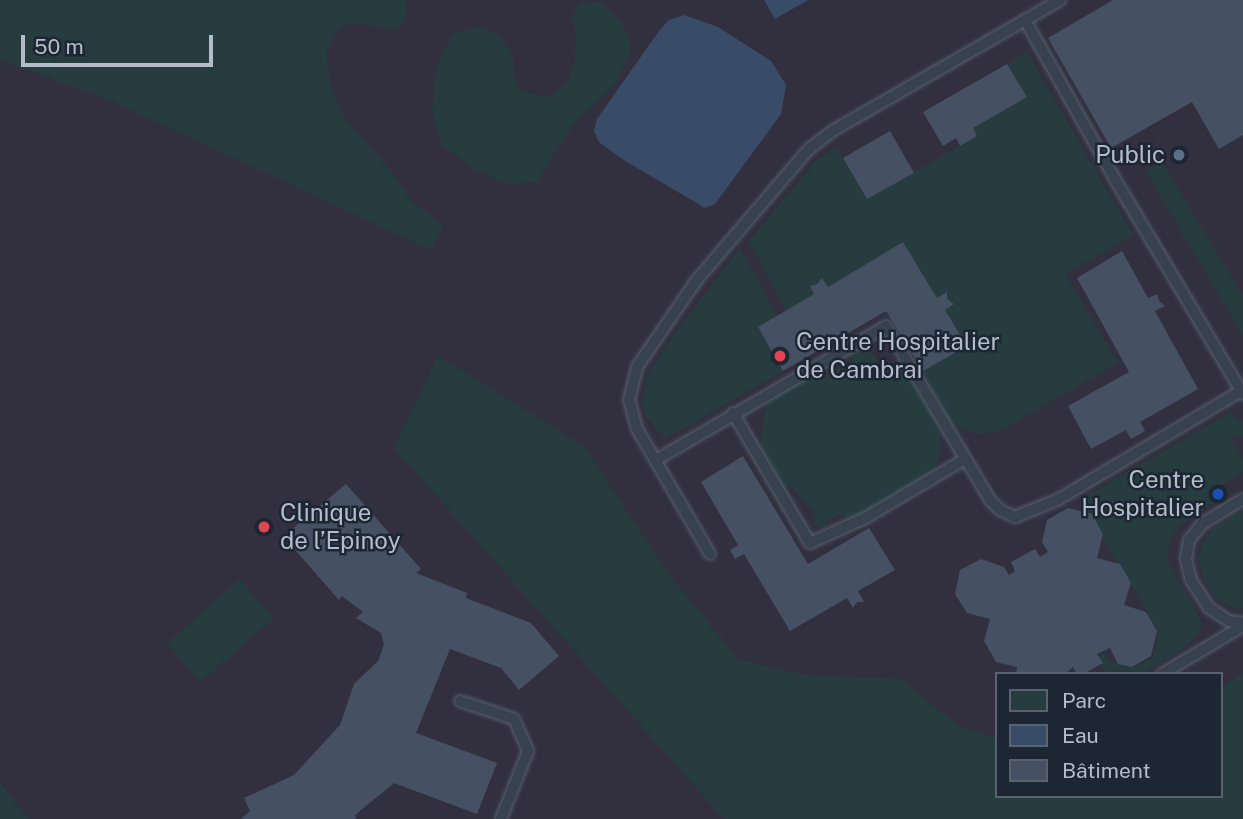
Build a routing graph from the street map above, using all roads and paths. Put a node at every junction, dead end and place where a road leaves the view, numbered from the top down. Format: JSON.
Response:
{"nodes":[{"id":1,"x":1060,"y":0,"type":"edge"},
{"id":2,"x":1025,"y":20,"type":"junction"},
{"id":3,"x":1242,"y":393,"type":"edge"},
{"id":4,"x":733,"y":413,"type":"junction"},
{"id":5,"x":965,"y":459,"type":"junction"},
{"id":6,"x":656,"y":460,"type":"junction"},
{"id":7,"x":1243,"y":499,"type":"edge"},
{"id":8,"x":710,"y":554,"type":"dead end"},
{"id":9,"x":1243,"y":624,"type":"edge"},
{"id":10,"x":1165,"y":672,"type":"edge"},
{"id":11,"x":460,"y":701,"type":"dead end"},
{"id":12,"x":501,"y":819,"type":"edge"}],
"edges":[{"from":1,"to":2,"type":"lane"},
{"from":2,"to":3,"type":"lane"},
{"from":2,"to":6,"type":"lane"},
{"from":3,"to":5,"type":"lane"},
{"from":4,"to":5,"type":"lane"},
{"from":4,"to":5,"type":"lane"},
{"from":4,"to":6,"type":"lane"},
{"from":6,"to":8,"type":"lane"},
{"from":7,"to":9,"type":"lane"},
{"from":9,"to":10,"type":"lane"},
{"from":11,"to":12,"type":"lane"}]}
